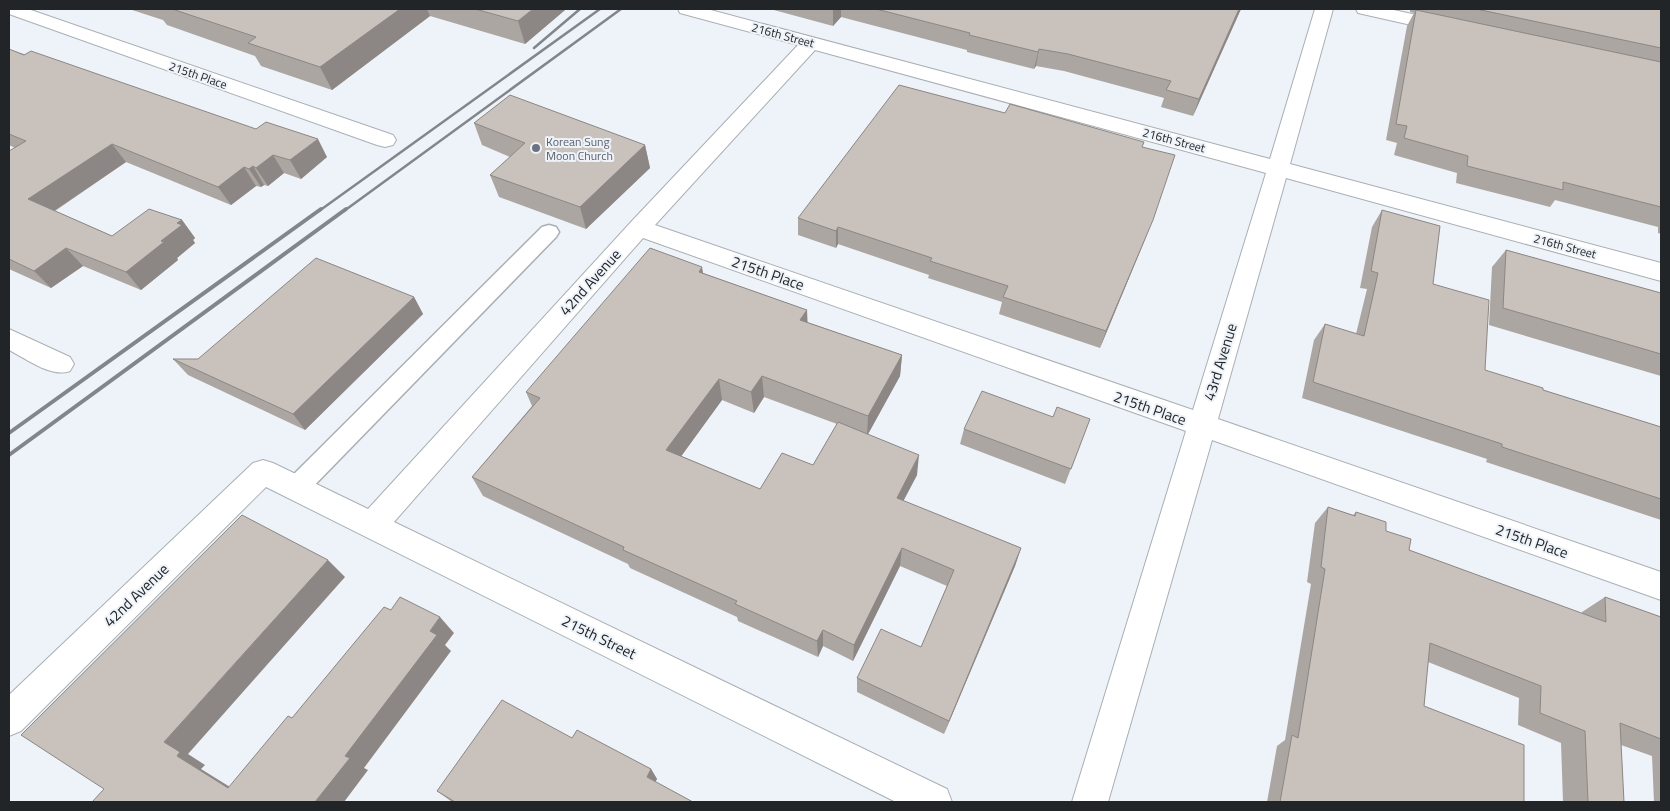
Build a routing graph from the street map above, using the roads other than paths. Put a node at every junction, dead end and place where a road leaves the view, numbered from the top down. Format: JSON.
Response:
{"nodes":[{"id":1,"x":11,"y":9,"type":"edge"},
{"id":2,"x":687,"y":9,"type":"edge"},
{"id":3,"x":1324,"y":9,"type":"edge"},
{"id":4,"x":1365,"y":9,"type":"edge"},
{"id":5,"x":1469,"y":32,"type":"edge"},
{"id":6,"x":811,"y":42,"type":"junction"},
{"id":7,"x":385,"y":140,"type":"dead end"},
{"id":8,"x":1278,"y":168,"type":"junction"},
{"id":9,"x":639,"y":228,"type":"junction"},
{"id":10,"x":549,"y":232,"type":"dead end"},
{"id":11,"x":1661,"y":272,"type":"edge"},
{"id":12,"x":9,"y":338,"type":"edge"},
{"id":13,"x":61,"y":364,"type":"dead end"},
{"id":14,"x":1201,"y":426,"type":"junction"},
{"id":15,"x":263,"y":472,"type":"joint"},
{"id":16,"x":296,"y":488,"type":"junction"},
{"id":17,"x":372,"y":526,"type":"junction"},
{"id":18,"x":1661,"y":586,"type":"edge"},
{"id":19,"x":9,"y":719,"type":"edge"},
{"id":20,"x":934,"y":802,"type":"edge"},
{"id":21,"x":1090,"y":802,"type":"edge"}],
"edges":[{"from":1,"to":7,"type":"street","name":"215th Place"},
{"from":2,"to":6,"type":"street","name":"216th Street"},
{"from":3,"to":8,"type":"street","name":"43rd Avenue"},
{"from":4,"to":5,"type":"street"},
{"from":6,"to":8,"type":"street","name":"216th Street"},
{"from":6,"to":9,"type":"street","name":"42nd Avenue"},
{"from":8,"to":11,"type":"street","name":"216th Street"},
{"from":8,"to":14,"type":"street","name":"43rd Avenue"},
{"from":9,"to":14,"type":"street","name":"215th Place"},
{"from":9,"to":17,"type":"street","name":"42nd Avenue"},
{"from":10,"to":16,"type":"lane"},
{"from":12,"to":13,"type":"street"},
{"from":14,"to":18,"type":"street","name":"215th Place"},
{"from":14,"to":21,"type":"street","name":"43rd Avenue"},
{"from":15,"to":16,"type":"street","name":"215th Street"},
{"from":15,"to":19,"type":"street","name":"42nd Avenue"},
{"from":16,"to":17,"type":"street","name":"215th Street"},
{"from":17,"to":20,"type":"street","name":"215th Street"}]}
